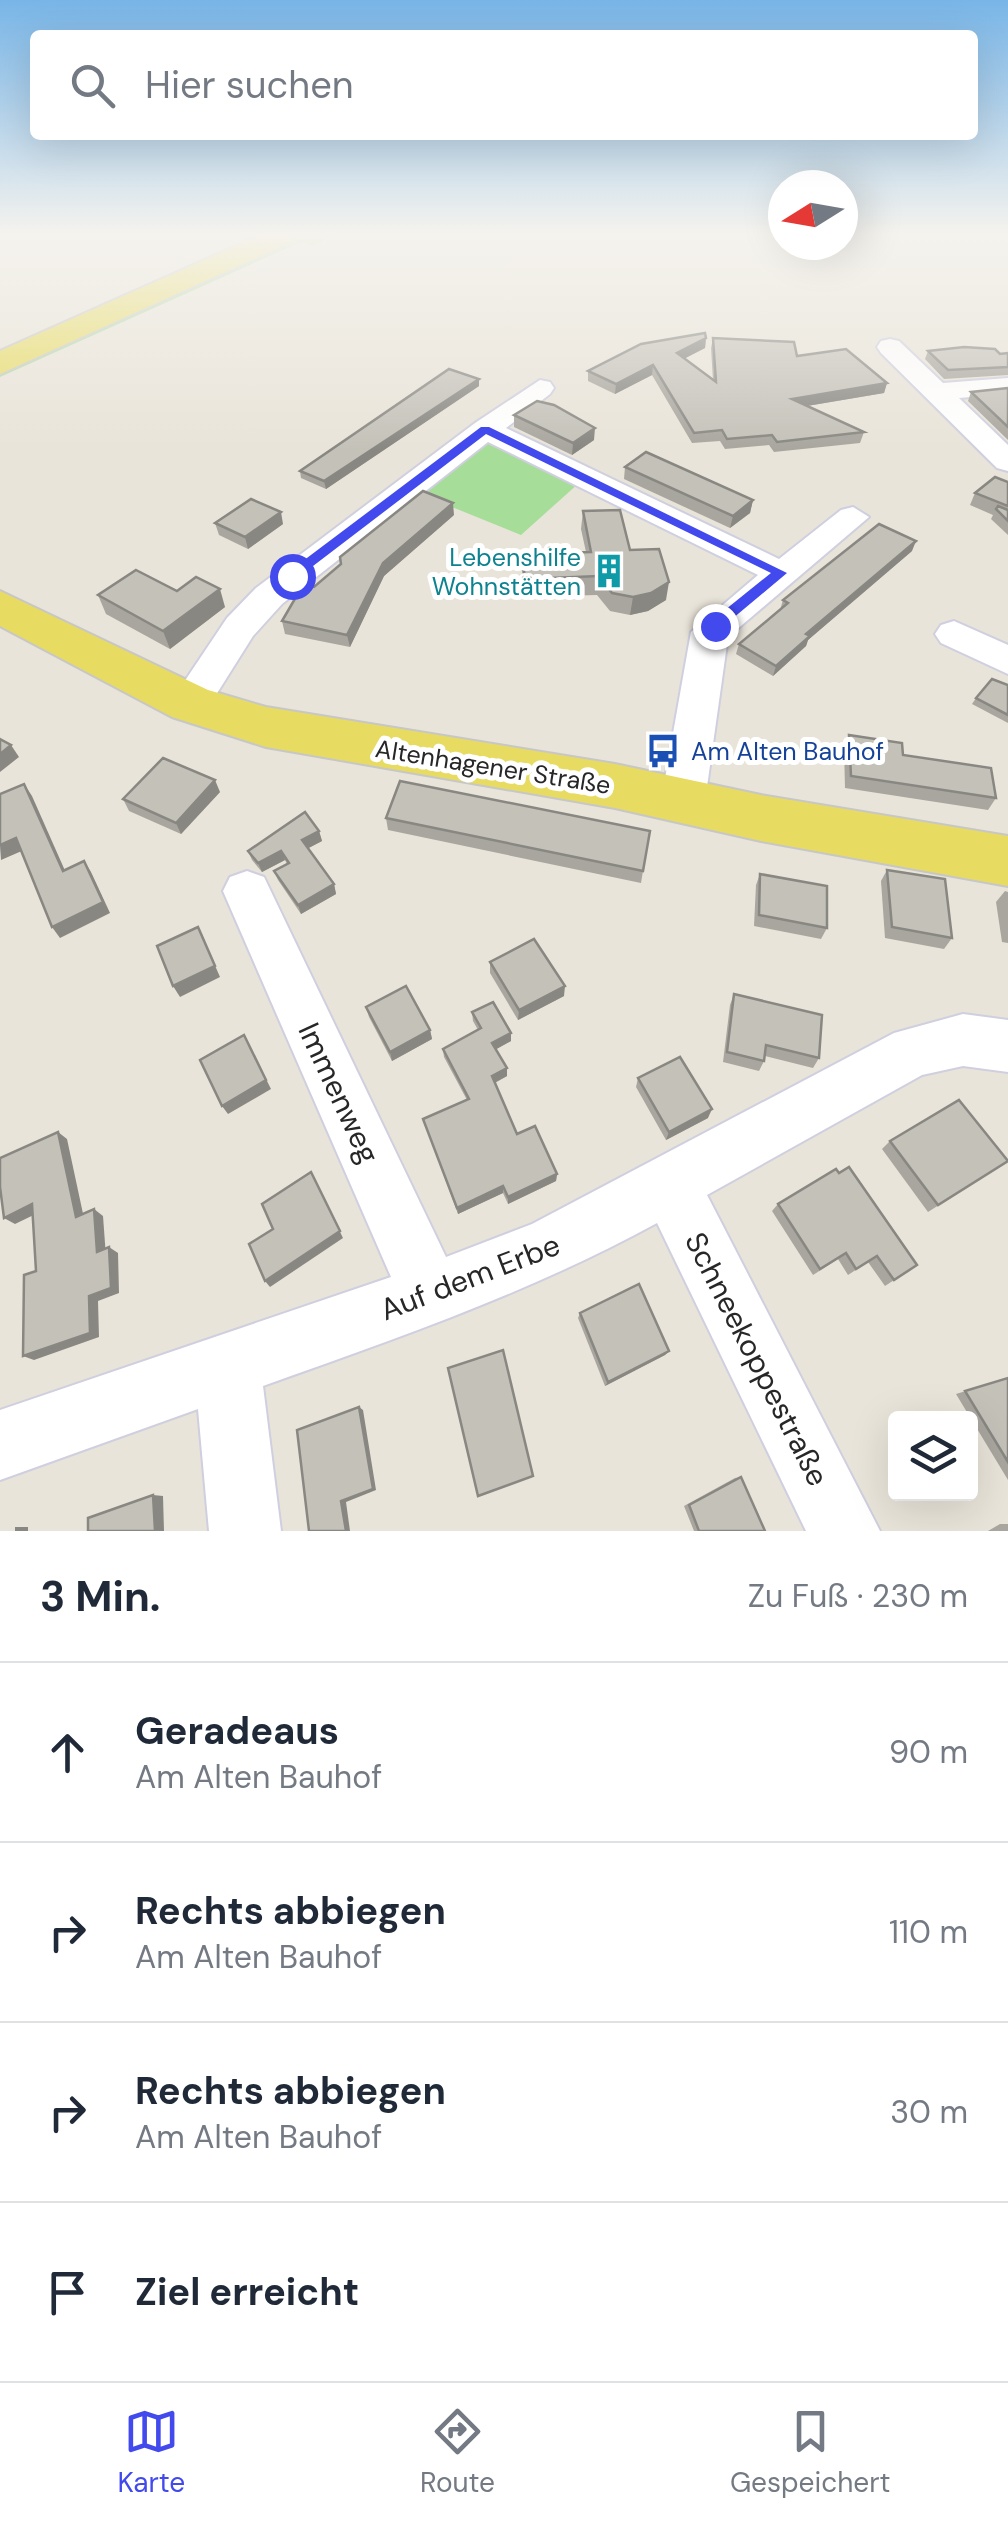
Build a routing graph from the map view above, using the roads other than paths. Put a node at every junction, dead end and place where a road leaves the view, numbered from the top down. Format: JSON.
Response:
{"nodes":[{"id":1,"x":109,"y":307,"type":"edge"},
{"id":2,"x":124,"y":307,"type":"edge"},
{"id":3,"x":890,"y":347,"type":"dead end"},
{"id":4,"x":0,"y":353,"type":"edge"},
{"id":5,"x":0,"y":364,"type":"edge"},
{"id":6,"x":1008,"y":386,"type":"edge"},
{"id":7,"x":540,"y":388,"type":"dead end"},
{"id":8,"x":936,"y":392,"type":"junction"},
{"id":9,"x":485,"y":429,"type":"junction"},
{"id":10,"x":1008,"y":462,"type":"edge"},
{"id":11,"x":853,"y":518,"type":"dead end"},
{"id":12,"x":780,"y":573,"type":"junction"},
{"id":13,"x":0,"y":606,"type":"edge"},
{"id":14,"x":954,"y":634,"type":"dead end"},
{"id":15,"x":1008,"y":661,"type":"edge"},
{"id":16,"x":190,"y":704,"type":"junction"},
{"id":17,"x":683,"y":801,"type":"junction"},
{"id":18,"x":1008,"y":861,"type":"edge"},
{"id":19,"x":247,"y":890,"type":"dead end"},
{"id":20,"x":1008,"y":1046,"type":"edge"},
{"id":21,"x":670,"y":1186,"type":"junction"},
{"id":22,"x":432,"y":1294,"type":"junction"},
{"id":23,"x":227,"y":1365,"type":"junction"},
{"id":24,"x":0,"y":1445,"type":"edge"},
{"id":25,"x":246,"y":1531,"type":"edge"},
{"id":26,"x":844,"y":1531,"type":"edge"}],
"edges":[{"from":1,"to":4,"type":"main road"},
{"from":2,"to":5,"type":"main road"},
{"from":3,"to":8,"type":"street"},
{"from":6,"to":8,"type":"street"},
{"from":7,"to":9,"type":"street"},
{"from":8,"to":10,"type":"street"},
{"from":9,"to":12,"type":"street"},
{"from":9,"to":16,"type":"street"},
{"from":11,"to":12,"type":"street"},
{"from":12,"to":17,"type":"street"},
{"from":13,"to":16,"type":"main road","name":"Altenhagener Straße"},
{"from":14,"to":15,"type":"street"},
{"from":16,"to":17,"type":"main road","name":"Altenhagener Straße"},
{"from":17,"to":18,"type":"main road","name":"Altenhagener Straße"},
{"from":19,"to":22,"type":"street","name":"Immenweg"},
{"from":20,"to":21,"type":"street","name":"Auf dem Erbe"},
{"from":21,"to":22,"type":"street","name":"Auf dem Erbe"},
{"from":21,"to":26,"type":"street","name":"Schneekoppestraße"},
{"from":22,"to":23,"type":"street","name":"Auf dem Erbe"},
{"from":23,"to":24,"type":"street","name":"Auf dem Erbe"},
{"from":23,"to":25,"type":"street"}]}
